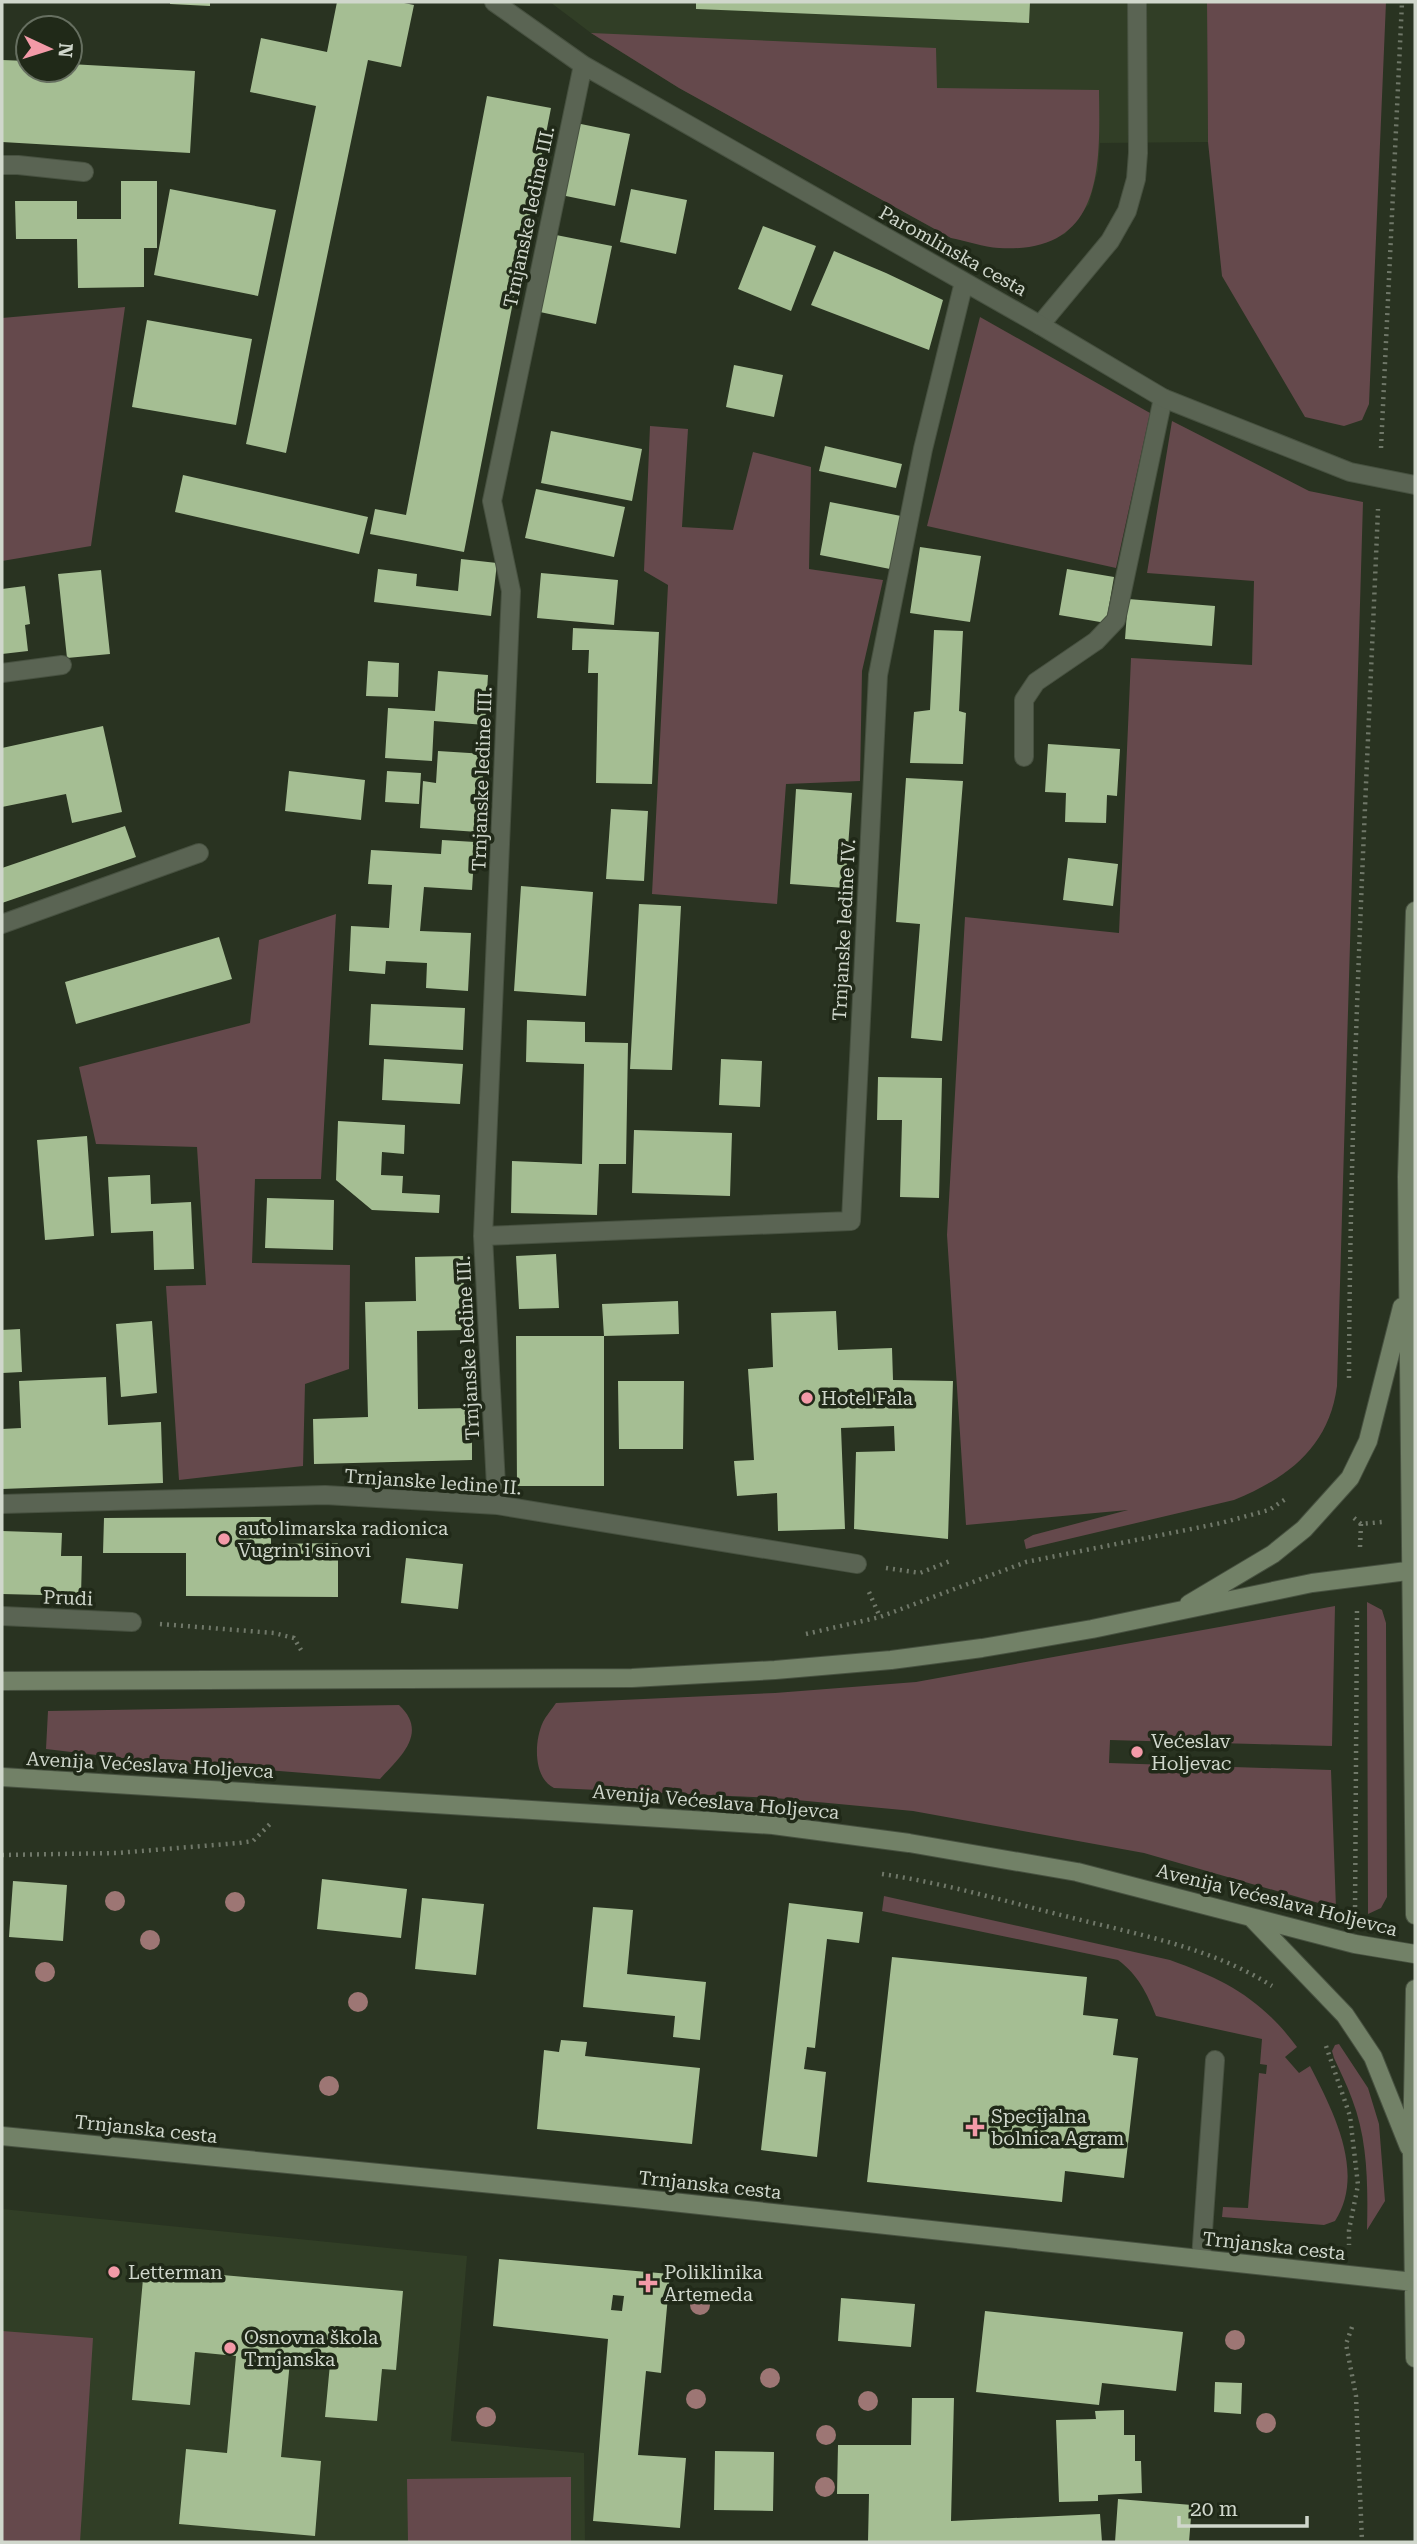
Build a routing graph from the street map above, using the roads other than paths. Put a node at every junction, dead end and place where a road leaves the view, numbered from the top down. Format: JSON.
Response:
{"nodes":[{"id":1,"x":494,"y":2,"type":"edge"},
{"id":2,"x":1137,"y":2,"type":"edge"},
{"id":3,"x":583,"y":65,"type":"junction"},
{"id":4,"x":2,"y":165,"type":"edge"},
{"id":5,"x":84,"y":172,"type":"dead end"},
{"id":6,"x":964,"y":282,"type":"junction"},
{"id":7,"x":1040,"y":325,"type":"junction"},
{"id":8,"x":1163,"y":398,"type":"junction"},
{"id":9,"x":1415,"y":485,"type":"edge"},
{"id":10,"x":62,"y":665,"type":"dead end"},
{"id":11,"x":2,"y":673,"type":"edge"},
{"id":12,"x":1024,"y":757,"type":"dead end"},
{"id":13,"x":199,"y":853,"type":"dead end"},
{"id":14,"x":1415,"y":911,"type":"edge"},
{"id":15,"x":2,"y":924,"type":"edge"},
{"id":16,"x":483,"y":1236,"type":"junction"},
{"id":17,"x":1408,"y":1280,"type":"junction"},
{"id":18,"x":2,"y":1504,"type":"edge"},
{"id":19,"x":497,"y":1505,"type":"junction"},
{"id":20,"x":857,"y":1564,"type":"road end"},
{"id":21,"x":1413,"y":1570,"type":"edge"},
{"id":22,"x":1175,"y":1612,"type":"junction"},
{"id":23,"x":2,"y":1616,"type":"edge"},
{"id":24,"x":132,"y":1622,"type":"road end"},
{"id":25,"x":2,"y":1681,"type":"edge"},
{"id":26,"x":2,"y":1777,"type":"edge"},
{"id":27,"x":1248,"y":1915,"type":"junction"},
{"id":28,"x":1415,"y":1915,"type":"edge"},
{"id":29,"x":1415,"y":1954,"type":"edge"},
{"id":30,"x":1415,"y":1989,"type":"edge"},
{"id":31,"x":1215,"y":2060,"type":"dead end"},
{"id":32,"x":2,"y":2136,"type":"edge"},
{"id":33,"x":1412,"y":2154,"type":"junction"},
{"id":34,"x":1200,"y":2259,"type":"junction"},
{"id":35,"x":1414,"y":2282,"type":"edge"},
{"id":36,"x":1415,"y":2358,"type":"edge"}],
"edges":[{"from":1,"to":3,"type":"street","name":"Paromlinska cesta"},
{"from":2,"to":7,"type":"street"},
{"from":3,"to":6,"type":"street","name":"Paromlinska cesta"},
{"from":3,"to":16,"type":"street","name":"Trnjanske ledine III."},
{"from":4,"to":5,"type":"street"},
{"from":6,"to":7,"type":"street","name":"Paromlinska cesta"},
{"from":6,"to":16,"type":"street","name":"Trnjanske ledine IV."},
{"from":7,"to":8,"type":"street","name":"Paromlinska cesta"},
{"from":8,"to":9,"type":"street","name":"Paromlinska cesta"},
{"from":8,"to":12,"type":"street"},
{"from":10,"to":11,"type":"street"},
{"from":13,"to":15,"type":"street"},
{"from":14,"to":17,"type":"main road"},
{"from":16,"to":19,"type":"street","name":"Trnjanske ledine III."},
{"from":17,"to":21,"type":"main road"},
{"from":17,"to":22,"type":"main road"},
{"from":18,"to":19,"type":"street","name":"Trnjanske ledine II."},
{"from":19,"to":20,"type":"street","name":"Trnjanske ledine II."},
{"from":21,"to":22,"type":"main road"},
{"from":21,"to":28,"type":"main road"},
{"from":22,"to":25,"type":"main road"},
{"from":23,"to":24,"type":"street","name":"Prudi"},
{"from":26,"to":27,"type":"main road","name":"Avenija Većeslava Holjevca"},
{"from":27,"to":29,"type":"main road","name":"Avenija Većeslava Holjevca"},
{"from":27,"to":33,"type":"main road"},
{"from":30,"to":33,"type":"main road"},
{"from":31,"to":34,"type":"street"},
{"from":32,"to":34,"type":"main road","name":"Trnjanska cesta"},
{"from":33,"to":35,"type":"main road"},
{"from":34,"to":35,"type":"main road","name":"Trnjanska cesta"},
{"from":35,"to":36,"type":"main road"}]}
